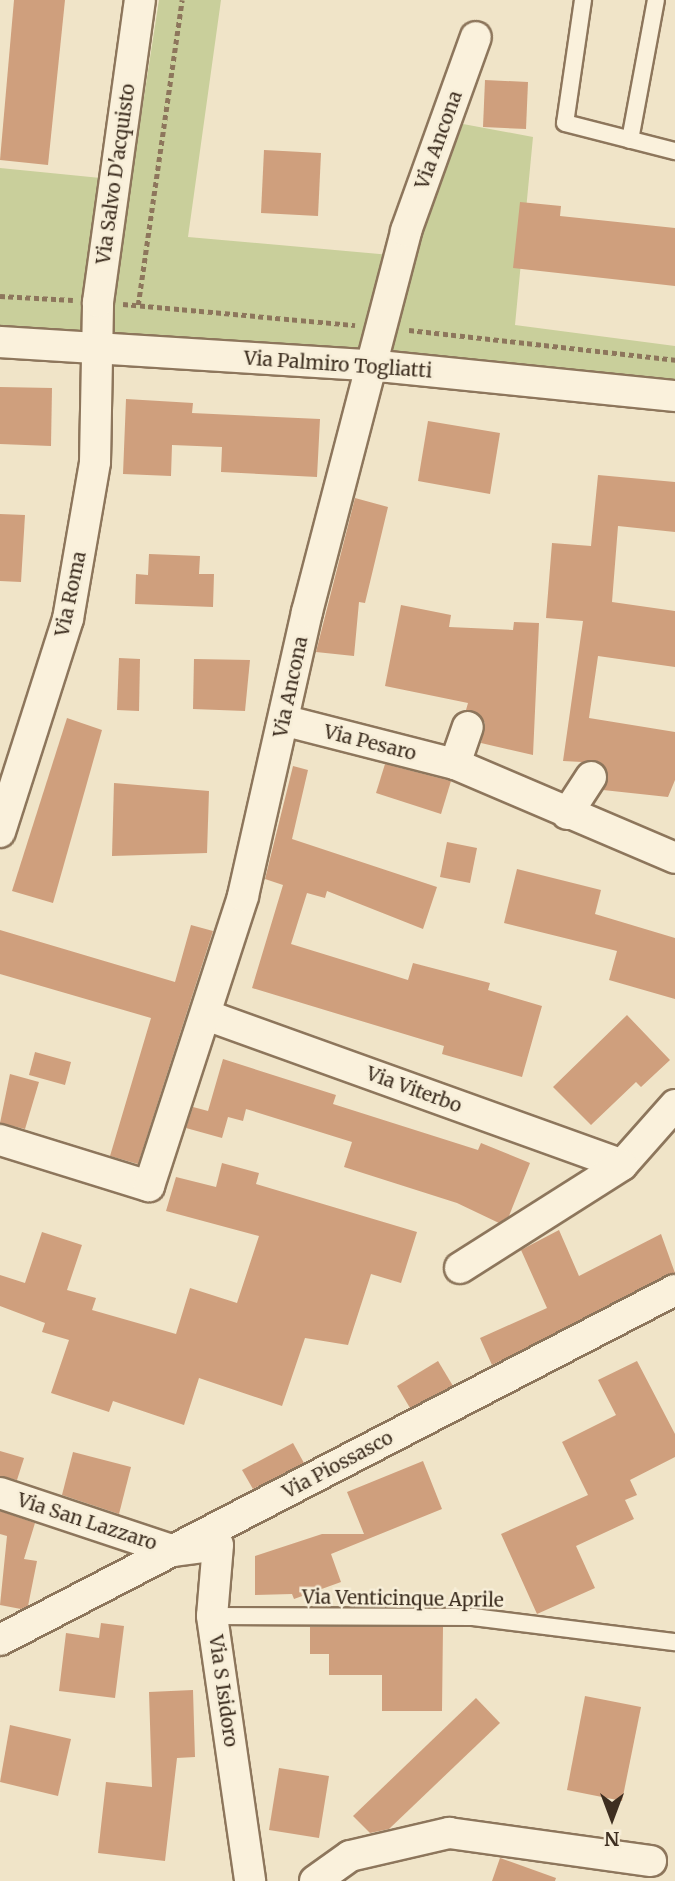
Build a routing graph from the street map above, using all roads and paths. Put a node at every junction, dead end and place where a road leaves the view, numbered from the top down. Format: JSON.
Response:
{"nodes":[{"id":1,"x":140,"y":0,"type":"edge"},
{"id":2,"x":182,"y":0,"type":"edge"},
{"id":3,"x":583,"y":0,"type":"edge"},
{"id":4,"x":656,"y":0,"type":"edge"},
{"id":5,"x":476,"y":37,"type":"dead end"},
{"id":6,"x":630,"y":140,"type":"junction"},
{"id":7,"x":675,"y":151,"type":"edge"},
{"id":8,"x":0,"y":296,"type":"edge"},
{"id":9,"x":98,"y":302,"type":"junction"},
{"id":10,"x":138,"y":305,"type":"junction"},
{"id":11,"x":381,"y":327,"type":"junction"},
{"id":12,"x":0,"y":342,"type":"edge"},
{"id":13,"x":94,"y":348,"type":"junction"},
{"id":14,"x":675,"y":360,"type":"edge"},
{"id":15,"x":369,"y":365,"type":"junction"},
{"id":16,"x":675,"y":396,"type":"edge"},
{"id":17,"x":285,"y":721,"type":"junction"},
{"id":18,"x":468,"y":727,"type":"dead end"},
{"id":19,"x":455,"y":764,"type":"junction"},
{"id":20,"x":591,"y":777,"type":"dead end"},
{"id":21,"x":567,"y":814,"type":"junction"},
{"id":22,"x":0,"y":832,"type":"edge"},
{"id":23,"x":675,"y":858,"type":"edge"},
{"id":24,"x":206,"y":1015,"type":"junction"},
{"id":25,"x":675,"y":1105,"type":"edge"},
{"id":26,"x":0,"y":1140,"type":"edge"},
{"id":27,"x":622,"y":1165,"type":"junction"},
{"id":28,"x":460,"y":1268,"type":"dead end"},
{"id":29,"x":675,"y":1290,"type":"edge"},
{"id":30,"x":0,"y":1493,"type":"edge"},
{"id":31,"x":174,"y":1551,"type":"junction"},
{"id":32,"x":212,"y":1615,"type":"junction"},
{"id":33,"x":0,"y":1640,"type":"edge"},
{"id":34,"x":675,"y":1642,"type":"edge"},
{"id":35,"x":651,"y":1861,"type":"dead end"},
{"id":36,"x":250,"y":1881,"type":"edge"},
{"id":37,"x":315,"y":1881,"type":"edge"}],
"edges":[{"from":1,"to":9,"type":"street","name":"Via Salvo D'acquisto"},
{"from":2,"to":10,"type":"path"},
{"from":3,"to":6,"type":"lane"},
{"from":4,"to":6,"type":"lane"},
{"from":5,"to":11,"type":"street","name":"Via Ancona"},
{"from":6,"to":7,"type":"lane"},
{"from":8,"to":9,"type":"path"},
{"from":9,"to":10,"type":"path"},
{"from":9,"to":13,"type":"street","name":"Via Salvo D'acquisto"},
{"from":10,"to":11,"type":"path"},
{"from":11,"to":14,"type":"path"},
{"from":11,"to":15,"type":"street","name":"Via Ancona"},
{"from":12,"to":13,"type":"street","name":"Via Palmiro Togliatti"},
{"from":13,"to":15,"type":"street","name":"Via Palmiro Togliatti"},
{"from":13,"to":22,"type":"street","name":"Via Roma"},
{"from":15,"to":16,"type":"street","name":"Via Palmiro Togliatti"},
{"from":15,"to":17,"type":"street","name":"Via Ancona"},
{"from":17,"to":19,"type":"street","name":"Via Pesaro"},
{"from":17,"to":24,"type":"street","name":"Via Ancona"},
{"from":18,"to":19,"type":"street"},
{"from":19,"to":21,"type":"street","name":"Via Pesaro"},
{"from":20,"to":21,"type":"street"},
{"from":21,"to":23,"type":"street","name":"Via Pesaro"},
{"from":24,"to":26,"type":"street","name":"Via Ancona"},
{"from":24,"to":27,"type":"street","name":"Via Viterbo"},
{"from":25,"to":27,"type":"street"},
{"from":27,"to":28,"type":"street"},
{"from":29,"to":31,"type":"street","name":"Via Piossasco"},
{"from":30,"to":31,"type":"street","name":"Via San Lazzaro"},
{"from":31,"to":32,"type":"street","name":"Via S Isidoro"},
{"from":31,"to":33,"type":"street","name":"Via Piossasco"},
{"from":32,"to":34,"type":"lane","name":"Via Venticinque Aprile"},
{"from":32,"to":36,"type":"street","name":"Via S Isidoro"},
{"from":35,"to":37,"type":"street"}]}
